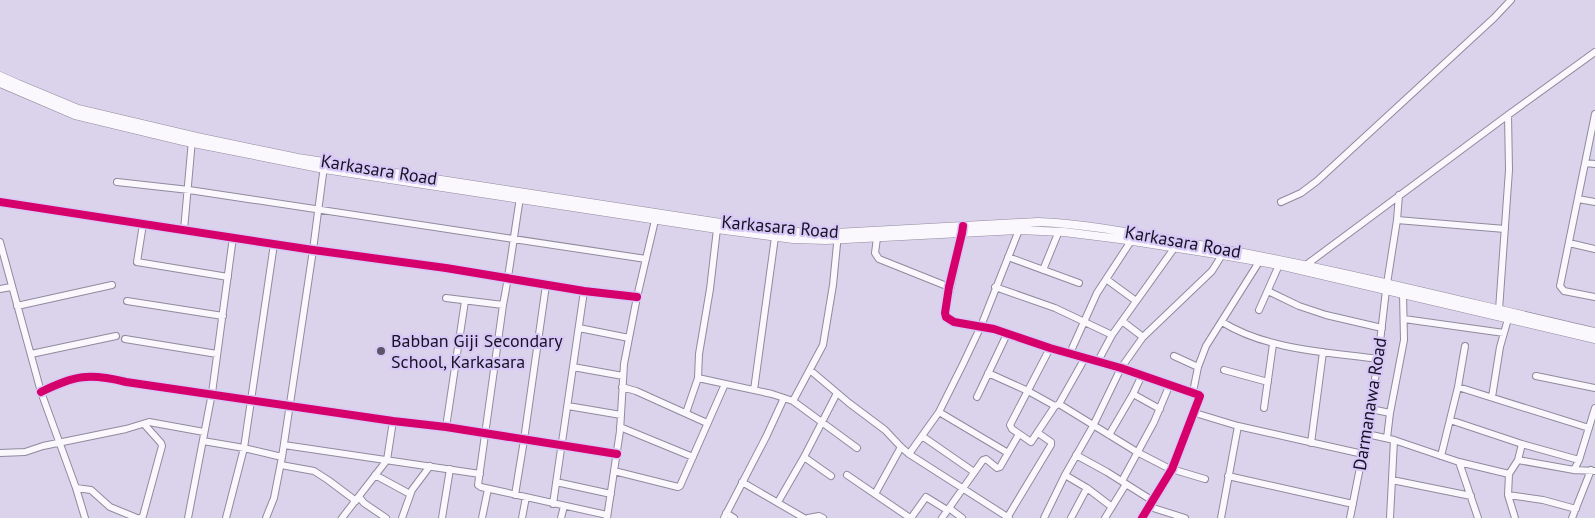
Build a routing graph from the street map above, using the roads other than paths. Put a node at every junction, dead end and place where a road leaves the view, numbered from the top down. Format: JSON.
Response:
{"nodes":[{"id":1,"x":1511,"y":0,"type":"edge"},
{"id":2,"x":1595,"y":52,"type":"edge"},
{"id":3,"x":0,"y":76,"type":"edge"},
{"id":4,"x":0,"y":83,"type":"edge"},
{"id":5,"x":1595,"y":114,"type":"edge"},
{"id":6,"x":1508,"y":115,"type":"junction"},
{"id":7,"x":1594,"y":124,"type":"edge"},
{"id":8,"x":192,"y":139,"type":"junction"},
{"id":9,"x":1586,"y":163,"type":"junction"},
{"id":10,"x":1595,"y":164,"type":"edge"},
{"id":11,"x":324,"y":166,"type":"junction"},
{"id":12,"x":117,"y":182,"type":"dead end"},
{"id":13,"x":188,"y":190,"type":"junction"},
{"id":14,"x":1399,"y":195,"type":"junction"},
{"id":15,"x":520,"y":198,"type":"junction"},
{"id":16,"x":1578,"y":199,"type":"junction"},
{"id":17,"x":0,"y":202,"type":"edge"},
{"id":18,"x":1281,"y":202,"type":"dead end"},
{"id":19,"x":1595,"y":202,"type":"edge"},
{"id":20,"x":319,"y":210,"type":"junction"},
{"id":21,"x":656,"y":216,"type":"junction"},
{"id":22,"x":1397,"y":220,"type":"junction"},
{"id":23,"x":143,"y":224,"type":"junction"},
{"id":24,"x":986,"y":228,"type":"junction"},
{"id":25,"x":717,"y":229,"type":"junction"},
{"id":26,"x":1505,"y":229,"type":"junction"},
{"id":27,"x":184,"y":230,"type":"junction"},
{"id":28,"x":963,"y":230,"type":"junction"},
{"id":29,"x":1019,"y":230,"type":"junction"},
{"id":30,"x":1059,"y":231,"type":"junction"},
{"id":31,"x":838,"y":236,"type":"junction"},
{"id":32,"x":775,"y":237,"type":"junction"},
{"id":33,"x":233,"y":238,"type":"junction"},
{"id":34,"x":876,"y":238,"type":"junction"},
{"id":35,"x":513,"y":239,"type":"junction"},
{"id":36,"x":1131,"y":241,"type":"junction"},
{"id":37,"x":0,"y":242,"type":"edge"},
{"id":38,"x":274,"y":244,"type":"junction"},
{"id":39,"x":1569,"y":244,"type":"junction"},
{"id":40,"x":1175,"y":247,"type":"junction"},
{"id":41,"x":1595,"y":249,"type":"edge"},
{"id":42,"x":313,"y":250,"type":"junction"},
{"id":43,"x":1222,"y":255,"type":"junction"},
{"id":44,"x":1008,"y":257,"type":"junction"},
{"id":45,"x":646,"y":259,"type":"junction"},
{"id":46,"x":1260,"y":262,"type":"junction"},
{"id":47,"x":1279,"y":265,"type":"junction"},
{"id":48,"x":1306,"y":265,"type":"junction"},
{"id":49,"x":1043,"y":270,"type":"junction"},
{"id":50,"x":228,"y":277,"type":"junction"},
{"id":51,"x":509,"y":278,"type":"junction"},
{"id":52,"x":1106,"y":279,"type":"junction"},
{"id":53,"x":1079,"y":283,"type":"dead end"},
{"id":54,"x":112,"y":285,"type":"dead end"},
{"id":55,"x":546,"y":285,"type":"junction"},
{"id":56,"x":11,"y":287,"type":"junction"},
{"id":57,"x":949,"y":287,"type":"junction"},
{"id":58,"x":996,"y":287,"type":"junction"},
{"id":59,"x":1387,"y":287,"type":"junction"},
{"id":60,"x":0,"y":290,"type":"edge"},
{"id":61,"x":584,"y":291,"type":"junction"},
{"id":62,"x":1268,"y":291,"type":"junction"},
{"id":63,"x":1403,"y":294,"type":"junction"},
{"id":64,"x":637,"y":297,"type":"junction"},
{"id":65,"x":1595,"y":297,"type":"edge"},
{"id":66,"x":446,"y":298,"type":"dead end"},
{"id":67,"x":127,"y":301,"type":"dead end"},
{"id":68,"x":464,"y":301,"type":"junction"},
{"id":69,"x":1136,"y":301,"type":"junction"},
{"id":70,"x":503,"y":305,"type":"junction"},
{"id":71,"x":16,"y":306,"type":"junction"},
{"id":72,"x":1258,"y":310,"type":"dead end"},
{"id":73,"x":1500,"y":310,"type":"junction"},
{"id":74,"x":223,"y":316,"type":"junction"},
{"id":75,"x":1404,"y":319,"type":"junction"},
{"id":76,"x":1508,"y":319,"type":"junction"},
{"id":77,"x":1083,"y":321,"type":"junction"},
{"id":78,"x":1122,"y":321,"type":"junction"},
{"id":79,"x":1222,"y":322,"type":"junction"},
{"id":80,"x":981,"y":326,"type":"junction"},
{"id":81,"x":578,"y":328,"type":"junction"},
{"id":82,"x":1382,"y":328,"type":"junction"},
{"id":83,"x":1595,"y":332,"type":"edge"},
{"id":84,"x":1504,"y":333,"type":"junction"},
{"id":85,"x":1007,"y":334,"type":"junction"},
{"id":86,"x":1112,"y":335,"type":"junction"},
{"id":87,"x":116,"y":336,"type":"dead end"},
{"id":88,"x":1144,"y":337,"type":"junction"},
{"id":89,"x":629,"y":338,"type":"junction"},
{"id":90,"x":125,"y":339,"type":"dead end"},
{"id":91,"x":1595,"y":339,"type":"edge"},
{"id":92,"x":1274,"y":344,"type":"junction"},
{"id":93,"x":1465,"y":346,"type":"dead end"},
{"id":94,"x":1050,"y":348,"type":"junction"},
{"id":95,"x":1323,"y":352,"type":"junction"},
{"id":96,"x":1070,"y":353,"type":"junction"},
{"id":97,"x":31,"y":354,"type":"junction"},
{"id":98,"x":216,"y":354,"type":"junction"},
{"id":99,"x":1174,"y":356,"type":"dead end"},
{"id":100,"x":1085,"y":358,"type":"junction"},
{"id":101,"x":1378,"y":359,"type":"junction"},
{"id":102,"x":1098,"y":361,"type":"junction"},
{"id":103,"x":573,"y":367,"type":"junction"},
{"id":104,"x":1198,"y":367,"type":"junction"},
{"id":105,"x":1121,"y":368,"type":"junction"},
{"id":106,"x":810,"y":370,"type":"junction"},
{"id":107,"x":1224,"y":370,"type":"dead end"},
{"id":108,"x":988,"y":373,"type":"junction"},
{"id":109,"x":1142,"y":375,"type":"junction"},
{"id":110,"x":623,"y":376,"type":"junction"},
{"id":111,"x":1536,"y":376,"type":"dead end"},
{"id":112,"x":698,"y":378,"type":"junction"},
{"id":113,"x":1268,"y":382,"type":"junction"},
{"id":114,"x":725,"y":384,"type":"junction"},
{"id":115,"x":1170,"y":384,"type":"junction"},
{"id":116,"x":622,"y":387,"type":"junction"},
{"id":117,"x":1458,"y":387,"type":"junction"},
{"id":118,"x":1595,"y":388,"type":"edge"},
{"id":119,"x":754,"y":390,"type":"junction"},
{"id":120,"x":1028,"y":391,"type":"junction"},
{"id":121,"x":41,"y":392,"type":"junction"},
{"id":122,"x":1193,"y":392,"type":"junction"},
{"id":123,"x":212,"y":393,"type":"junction"},
{"id":124,"x":837,"y":393,"type":"junction"},
{"id":125,"x":1133,"y":394,"type":"junction"},
{"id":126,"x":977,"y":397,"type":"dead end"},
{"id":127,"x":1492,"y":397,"type":"junction"},
{"id":128,"x":784,"y":398,"type":"junction"},
{"id":129,"x":250,"y":400,"type":"junction"},
{"id":130,"x":794,"y":401,"type":"junction"},
{"id":131,"x":1057,"y":405,"type":"junction"},
{"id":132,"x":289,"y":406,"type":"junction"},
{"id":133,"x":568,"y":406,"type":"junction"},
{"id":134,"x":1264,"y":408,"type":"dead end"},
{"id":135,"x":1595,"y":408,"type":"edge"},
{"id":136,"x":1160,"y":409,"type":"junction"},
{"id":137,"x":1370,"y":409,"type":"junction"},
{"id":138,"x":940,"y":412,"type":"junction"},
{"id":139,"x":686,"y":413,"type":"junction"},
{"id":140,"x":1195,"y":413,"type":"junction"},
{"id":141,"x":1390,"y":413,"type":"junction"},
{"id":142,"x":621,"y":415,"type":"junction"},
{"id":143,"x":393,"y":420,"type":"junction"},
{"id":144,"x":1450,"y":420,"type":"junction"},
{"id":145,"x":822,"y":422,"type":"junction"},
{"id":146,"x":708,"y":423,"type":"junction"},
{"id":147,"x":144,"y":424,"type":"junction"},
{"id":148,"x":620,"y":426,"type":"junction"},
{"id":149,"x":1093,"y":426,"type":"junction"},
{"id":150,"x":1238,"y":426,"type":"junction"},
{"id":151,"x":446,"y":427,"type":"junction"},
{"id":152,"x":1589,"y":428,"type":"junction"},
{"id":153,"x":204,"y":432,"type":"junction"},
{"id":154,"x":1038,"y":433,"type":"junction"},
{"id":155,"x":485,"y":434,"type":"junction"},
{"id":156,"x":1020,"y":434,"type":"junction"},
{"id":157,"x":1366,"y":434,"type":"junction"},
{"id":158,"x":1109,"y":435,"type":"junction"},
{"id":159,"x":922,"y":436,"type":"junction"},
{"id":160,"x":1390,"y":439,"type":"junction"},
{"id":161,"x":524,"y":440,"type":"junction"},
{"id":162,"x":203,"y":441,"type":"junction"},
{"id":163,"x":60,"y":442,"type":"junction"},
{"id":164,"x":1311,"y":443,"type":"junction"},
{"id":165,"x":1522,"y":444,"type":"junction"},
{"id":166,"x":284,"y":445,"type":"junction"},
{"id":167,"x":562,"y":445,"type":"junction"},
{"id":168,"x":901,"y":447,"type":"junction"},
{"id":169,"x":244,"y":448,"type":"junction"},
{"id":170,"x":857,"y":448,"type":"dead end"},
{"id":171,"x":1137,"y":452,"type":"junction"},
{"id":172,"x":0,"y":453,"type":"edge"},
{"id":173,"x":1008,"y":453,"type":"junction"},
{"id":174,"x":617,"y":454,"type":"junction"},
{"id":175,"x":909,"y":454,"type":"junction"},
{"id":176,"x":1363,"y":454,"type":"junction"},
{"id":177,"x":1076,"y":455,"type":"junction"},
{"id":178,"x":282,"y":456,"type":"junction"},
{"id":179,"x":1441,"y":456,"type":"junction"},
{"id":180,"x":693,"y":457,"type":"junction"},
{"id":181,"x":804,"y":457,"type":"junction"},
{"id":182,"x":387,"y":460,"type":"junction"},
{"id":183,"x":1518,"y":460,"type":"junction"},
{"id":184,"x":1579,"y":460,"type":"junction"},
{"id":185,"x":1459,"y":462,"type":"junction"},
{"id":186,"x":280,"y":466,"type":"junction"},
{"id":187,"x":430,"y":466,"type":"junction"},
{"id":188,"x":1172,"y":469,"type":"junction"},
{"id":189,"x":450,"y":470,"type":"junction"},
{"id":190,"x":1574,"y":470,"type":"junction"},
{"id":191,"x":614,"y":471,"type":"junction"},
{"id":192,"x":1593,"y":471,"type":"edge"},
{"id":193,"x":974,"y":472,"type":"junction"},
{"id":194,"x":480,"y":474,"type":"junction"},
{"id":195,"x":1510,"y":474,"type":"junction"},
{"id":196,"x":375,"y":475,"type":"junction"},
{"id":197,"x":847,"y":475,"type":"dead end"},
{"id":198,"x":1064,"y":475,"type":"junction"},
{"id":199,"x":831,"y":476,"type":"dead end"},
{"id":200,"x":1228,"y":476,"type":"junction"},
{"id":201,"x":1206,"y":479,"type":"dead end"},
{"id":202,"x":1392,"y":480,"type":"junction"},
{"id":203,"x":556,"y":482,"type":"junction"},
{"id":204,"x":742,"y":482,"type":"junction"},
{"id":205,"x":1124,"y":483,"type":"junction"},
{"id":206,"x":76,"y":488,"type":"junction"},
{"id":207,"x":963,"y":488,"type":"junction"},
{"id":208,"x":1088,"y":488,"type":"junction"},
{"id":209,"x":488,"y":489,"type":"junction"},
{"id":210,"x":410,"y":494,"type":"junction"},
{"id":211,"x":610,"y":494,"type":"junction"},
{"id":212,"x":875,"y":494,"type":"junction"},
{"id":213,"x":1508,"y":494,"type":"junction"},
{"id":214,"x":514,"y":495,"type":"junction"},
{"id":215,"x":1470,"y":496,"type":"junction"},
{"id":216,"x":526,"y":498,"type":"junction"},
{"id":217,"x":357,"y":499,"type":"junction"},
{"id":218,"x":778,"y":502,"type":"junction"},
{"id":219,"x":553,"y":504,"type":"junction"},
{"id":220,"x":1151,"y":504,"type":"junction"},
{"id":221,"x":1353,"y":504,"type":"junction"},
{"id":222,"x":564,"y":506,"type":"junction"},
{"id":223,"x":1112,"y":507,"type":"junction"},
{"id":224,"x":948,"y":509,"type":"junction"},
{"id":225,"x":1576,"y":509,"type":"junction"},
{"id":226,"x":725,"y":515,"type":"edge"},
{"id":227,"x":607,"y":516,"type":"edge"},
{"id":228,"x":810,"y":517,"type":"edge"},
{"id":229,"x":85,"y":518,"type":"edge"},
{"id":230,"x":139,"y":518,"type":"edge"},
{"id":231,"x":188,"y":518,"type":"edge"},
{"id":232,"x":226,"y":518,"type":"edge"},
{"id":233,"x":266,"y":518,"type":"edge"},
{"id":234,"x":342,"y":518,"type":"edge"},
{"id":235,"x":386,"y":518,"type":"edge"},
{"id":236,"x":402,"y":518,"type":"edge"},
{"id":237,"x":442,"y":518,"type":"edge"},
{"id":238,"x":482,"y":518,"type":"edge"},
{"id":239,"x":522,"y":518,"type":"edge"},
{"id":240,"x":561,"y":518,"type":"edge"},
{"id":241,"x":734,"y":518,"type":"edge"},
{"id":242,"x":823,"y":518,"type":"edge"},
{"id":243,"x":911,"y":518,"type":"edge"},
{"id":244,"x":942,"y":518,"type":"edge"},
{"id":245,"x":962,"y":518,"type":"edge"},
{"id":246,"x":1008,"y":518,"type":"edge"},
{"id":247,"x":1044,"y":518,"type":"edge"},
{"id":248,"x":1072,"y":518,"type":"edge"},
{"id":249,"x":1105,"y":518,"type":"edge"},
{"id":250,"x":1142,"y":518,"type":"edge"},
{"id":251,"x":1185,"y":518,"type":"edge"},
{"id":252,"x":1220,"y":518,"type":"edge"},
{"id":253,"x":1350,"y":518,"type":"edge"},
{"id":254,"x":1390,"y":518,"type":"edge"},
{"id":255,"x":1478,"y":518,"type":"edge"},
{"id":256,"x":1514,"y":518,"type":"edge"},
{"id":257,"x":1572,"y":518,"type":"edge"}],
"edges":[{"from":1,"to":18,"type":"street"},
{"from":2,"to":6,"type":"street"},
{"from":3,"to":8,"type":"main road","name":"Karkasara Road"},
{"from":4,"to":8,"type":"main road","name":"Karkasara Road"},
{"from":5,"to":7,"type":"street"},
{"from":6,"to":14,"type":"street"},
{"from":6,"to":26,"type":"street"},
{"from":7,"to":9,"type":"street"},
{"from":8,"to":11,"type":"main road","name":"Karkasara Road"},
{"from":8,"to":13,"type":"street"},
{"from":9,"to":10,"type":"street"},
{"from":9,"to":16,"type":"street"},
{"from":11,"to":15,"type":"main road","name":"Karkasara Road"},
{"from":11,"to":20,"type":"street"},
{"from":11,"to":21,"type":"main road","name":"Karkasara Road"},
{"from":12,"to":13,"type":"street"},
{"from":13,"to":20,"type":"street"},
{"from":13,"to":27,"type":"street"},
{"from":14,"to":22,"type":"street","name":"Darmanawa Road"},
{"from":14,"to":48,"type":"street"},
{"from":15,"to":21,"type":"main road","name":"Karkasara Road"},
{"from":15,"to":35,"type":"street"},
{"from":16,"to":19,"type":"street"},
{"from":16,"to":39,"type":"street"},
{"from":17,"to":23,"type":"street"},
{"from":20,"to":35,"type":"street"},
{"from":20,"to":42,"type":"street"},
{"from":21,"to":25,"type":"main road","name":"Karkasara Road"},
{"from":21,"to":31,"type":"main road","name":"Karkasara Road"},
{"from":21,"to":45,"type":"street"},
{"from":22,"to":26,"type":"street"},
{"from":22,"to":59,"type":"street","name":"Darmanawa Road"},
{"from":23,"to":27,"type":"street"},
{"from":23,"to":50,"type":"street"},
{"from":24,"to":28,"type":"main road","name":"Karkasara Road"},
{"from":24,"to":29,"type":"main road","name":"Karkasara Road"},
{"from":24,"to":48,"type":"main road","name":"Karkasara Road"},
{"from":25,"to":32,"type":"main road","name":"Karkasara Road"},
{"from":25,"to":112,"type":"street"},
{"from":26,"to":73,"type":"street"},
{"from":27,"to":33,"type":"street"},
{"from":28,"to":31,"type":"main road","name":"Karkasara Road"},
{"from":28,"to":34,"type":"main road","name":"Karkasara Road"},
{"from":28,"to":57,"type":"street"},
{"from":29,"to":30,"type":"main road","name":"Karkasara Road"},
{"from":29,"to":44,"type":"street"},
{"from":30,"to":36,"type":"main road","name":"Karkasara Road"},
{"from":30,"to":49,"type":"street"},
{"from":31,"to":32,"type":"main road","name":"Karkasara Road"},
{"from":31,"to":34,"type":"main road","name":"Karkasara Road"},
{"from":31,"to":106,"type":"street"},
{"from":32,"to":119,"type":"street"},
{"from":33,"to":38,"type":"street"},
{"from":33,"to":50,"type":"street"},
{"from":34,"to":57,"type":"street"},
{"from":35,"to":45,"type":"street"},
{"from":35,"to":51,"type":"street"},
{"from":36,"to":40,"type":"main road","name":"Karkasara Road"},
{"from":36,"to":52,"type":"street"},
{"from":37,"to":56,"type":"street"},
{"from":38,"to":42,"type":"street"},
{"from":38,"to":129,"type":"street"},
{"from":39,"to":41,"type":"street"},
{"from":39,"to":65,"type":"street"},
{"from":40,"to":43,"type":"main road","name":"Karkasara Road"},
{"from":40,"to":69,"type":"street"},
{"from":42,"to":51,"type":"street"},
{"from":42,"to":132,"type":"street"},
{"from":43,"to":46,"type":"main road","name":"Karkasara Road"},
{"from":43,"to":88,"type":"street"},
{"from":44,"to":49,"type":"street"},
{"from":44,"to":58,"type":"street"},
{"from":45,"to":64,"type":"street"},
{"from":46,"to":47,"type":"main road","name":"Karkasara Road"},
{"from":46,"to":79,"type":"street"},
{"from":47,"to":59,"type":"main road","name":"Karkasara Road"},
{"from":47,"to":62,"type":"street"},
{"from":48,"to":59,"type":"main road","name":"Karkasara Road"},
{"from":49,"to":53,"type":"street"},
{"from":50,"to":74,"type":"street"},
{"from":51,"to":55,"type":"street"},
{"from":51,"to":70,"type":"street"},
{"from":52,"to":69,"type":"street"},
{"from":52,"to":77,"type":"street"},
{"from":54,"to":71,"type":"street"},
{"from":55,"to":61,"type":"street"},
{"from":55,"to":161,"type":"street"},
{"from":56,"to":60,"type":"street"},
{"from":56,"to":71,"type":"street"},
{"from":57,"to":80,"type":"street"},
{"from":58,"to":77,"type":"street"},
{"from":58,"to":80,"type":"street"},
{"from":59,"to":63,"type":"main road","name":"Karkasara Road"},
{"from":59,"to":73,"type":"main road","name":"Karkasara Road"},
{"from":59,"to":82,"type":"street","name":"Darmanawa Road"},
{"from":61,"to":64,"type":"street"},
{"from":61,"to":81,"type":"street"},
{"from":62,"to":72,"type":"street"},
{"from":62,"to":82,"type":"street"},
{"from":63,"to":75,"type":"street"},
{"from":63,"to":76,"type":"main road","name":"Karkasara Road"},
{"from":64,"to":89,"type":"street"},
{"from":66,"to":68,"type":"street"},
{"from":67,"to":74,"type":"street"},
{"from":68,"to":70,"type":"street"},
{"from":68,"to":151,"type":"street"},
{"from":69,"to":78,"type":"street"},
{"from":70,"to":155,"type":"street"},
{"from":71,"to":97,"type":"street"},
{"from":73,"to":83,"type":"main road","name":"Karkasara Road"},
{"from":74,"to":98,"type":"street"},
{"from":75,"to":84,"type":"street"},
{"from":75,"to":141,"type":"street"},
{"from":76,"to":84,"type":"street"},
{"from":76,"to":91,"type":"main road","name":"Karkasara Road"},
{"from":77,"to":86,"type":"street"},
{"from":77,"to":96,"type":"street"},
{"from":78,"to":86,"type":"street"},
{"from":78,"to":88,"type":"street"},
{"from":79,"to":92,"type":"street"},
{"from":79,"to":104,"type":"street"},
{"from":80,"to":85,"type":"street"},
{"from":80,"to":138,"type":"street"},
{"from":81,"to":89,"type":"street"},
{"from":81,"to":103,"type":"street"},
{"from":82,"to":101,"type":"street","name":"Darmanawa Road"},
{"from":84,"to":127,"type":"street"},
{"from":85,"to":94,"type":"street"},
{"from":85,"to":108,"type":"street"},
{"from":86,"to":102,"type":"street"},
{"from":87,"to":97,"type":"street"},
{"from":88,"to":105,"type":"street"},
{"from":89,"to":110,"type":"street"},
{"from":90,"to":98,"type":"street"},
{"from":92,"to":95,"type":"street"},
{"from":92,"to":113,"type":"street"},
{"from":93,"to":117,"type":"street"},
{"from":94,"to":96,"type":"street"},
{"from":94,"to":120,"type":"street"},
{"from":95,"to":101,"type":"street"},
{"from":95,"to":164,"type":"street"},
{"from":96,"to":100,"type":"street"},
{"from":97,"to":121,"type":"street"},
{"from":98,"to":123,"type":"street"},
{"from":99,"to":104,"type":"street"},
{"from":100,"to":102,"type":"street"},
{"from":100,"to":131,"type":"street"},
{"from":101,"to":137,"type":"street","name":"Darmanawa Road"},
{"from":102,"to":105,"type":"street"},
{"from":103,"to":110,"type":"street"},
{"from":103,"to":133,"type":"street"},
{"from":104,"to":122,"type":"street"},
{"from":105,"to":109,"type":"street"},
{"from":105,"to":149,"type":"street"},
{"from":106,"to":124,"type":"street"},
{"from":106,"to":130,"type":"street"},
{"from":107,"to":113,"type":"street"},
{"from":108,"to":120,"type":"street"},
{"from":108,"to":126,"type":"street"},
{"from":109,"to":115,"type":"street"},
{"from":109,"to":125,"type":"street"},
{"from":110,"to":116,"type":"street"},
{"from":111,"to":118,"type":"street"},
{"from":112,"to":114,"type":"street"},
{"from":112,"to":139,"type":"street"},
{"from":113,"to":134,"type":"street"},
{"from":114,"to":119,"type":"street"},
{"from":114,"to":146,"type":"street"},
{"from":115,"to":122,"type":"street"},
{"from":115,"to":136,"type":"street"},
{"from":116,"to":139,"type":"street"},
{"from":116,"to":142,"type":"street"},
{"from":117,"to":127,"type":"street"},
{"from":117,"to":144,"type":"street"},
{"from":119,"to":128,"type":"street"},
{"from":120,"to":131,"type":"street"},
{"from":120,"to":156,"type":"street"},
{"from":121,"to":123,"type":"street"},
{"from":121,"to":163,"type":"street"},
{"from":122,"to":140,"type":"street"},
{"from":123,"to":129,"type":"street"},
{"from":123,"to":153,"type":"street"},
{"from":124,"to":145,"type":"street"},
{"from":124,"to":168,"type":"street"},
{"from":125,"to":136,"type":"street"},
{"from":125,"to":158,"type":"street"},
{"from":127,"to":152,"type":"street"},
{"from":128,"to":130,"type":"street"},
{"from":128,"to":204,"type":"street"},
{"from":129,"to":132,"type":"street"},
{"from":129,"to":169,"type":"street"},
{"from":130,"to":145,"type":"street"},
{"from":131,"to":149,"type":"street"},
{"from":131,"to":154,"type":"street"},
{"from":132,"to":143,"type":"street"},
{"from":132,"to":166,"type":"street"},
{"from":133,"to":142,"type":"street"},
{"from":133,"to":167,"type":"street"},
{"from":135,"to":152,"type":"street"},
{"from":136,"to":171,"type":"street"},
{"from":137,"to":141,"type":"street"},
{"from":137,"to":157,"type":"street","name":"Darmanawa Road"},
{"from":138,"to":159,"type":"street"},
{"from":138,"to":173,"type":"street"},
{"from":139,"to":146,"type":"street"},
{"from":140,"to":150,"type":"street"},
{"from":140,"to":188,"type":"street"},
{"from":141,"to":160,"type":"street"},
{"from":142,"to":148,"type":"street"},
{"from":143,"to":151,"type":"street"},
{"from":143,"to":182,"type":"street"},
{"from":144,"to":165,"type":"street"},
{"from":144,"to":179,"type":"street"},
{"from":145,"to":170,"type":"street"},
{"from":145,"to":181,"type":"street"},
{"from":146,"to":180,"type":"street"},
{"from":147,"to":153,"type":"street"},
{"from":147,"to":163,"type":"street"},
{"from":147,"to":230,"type":"street"},
{"from":148,"to":174,"type":"street"},
{"from":148,"to":180,"type":"street"},
{"from":149,"to":158,"type":"street"},
{"from":149,"to":177,"type":"street"},
{"from":150,"to":164,"type":"street"},
{"from":150,"to":200,"type":"street"},
{"from":151,"to":155,"type":"street"},
{"from":152,"to":184,"type":"street"},
{"from":153,"to":162,"type":"street"},
{"from":154,"to":156,"type":"street"},
{"from":154,"to":246,"type":"street"},
{"from":155,"to":161,"type":"street"},
{"from":155,"to":194,"type":"street"},
{"from":156,"to":173,"type":"street"},
{"from":157,"to":160,"type":"street"},
{"from":157,"to":176,"type":"street","name":"Darmanawa Road"},
{"from":158,"to":171,"type":"street"},
{"from":159,"to":175,"type":"street"},
{"from":159,"to":193,"type":"street"},
{"from":160,"to":179,"type":"street"},
{"from":160,"to":202,"type":"street"},
{"from":161,"to":167,"type":"street"},
{"from":161,"to":214,"type":"street"},
{"from":162,"to":169,"type":"street"},
{"from":162,"to":231,"type":"street"},
{"from":163,"to":172,"type":"street"},
{"from":163,"to":206,"type":"street"},
{"from":164,"to":176,"type":"street"},
{"from":165,"to":183,"type":"street"},
{"from":165,"to":184,"type":"street"},
{"from":166,"to":178,"type":"street"},
{"from":166,"to":182,"type":"street"},
{"from":167,"to":174,"type":"street"},
{"from":167,"to":203,"type":"street"},
{"from":168,"to":175,"type":"street"},
{"from":168,"to":212,"type":"street"},
{"from":169,"to":178,"type":"street"},
{"from":169,"to":232,"type":"street"},
{"from":171,"to":188,"type":"street"},
{"from":171,"to":205,"type":"street"},
{"from":173,"to":193,"type":"street"},
{"from":174,"to":191,"type":"street"},
{"from":175,"to":207,"type":"street"},
{"from":176,"to":221,"type":"street","name":"Darmanawa Road"},
{"from":177,"to":198,"type":"street"},
{"from":177,"to":205,"type":"street"},
{"from":178,"to":186,"type":"street"},
{"from":179,"to":185,"type":"street"},
{"from":180,"to":191,"type":"street"},
{"from":181,"to":199,"type":"street"},
{"from":181,"to":218,"type":"street"},
{"from":182,"to":187,"type":"street"},
{"from":182,"to":196,"type":"street"},
{"from":183,"to":190,"type":"street"},
{"from":183,"to":195,"type":"street"},
{"from":184,"to":190,"type":"street"},
{"from":185,"to":195,"type":"street"},
{"from":185,"to":215,"type":"street"},
{"from":186,"to":217,"type":"street"},
{"from":186,"to":233,"type":"street"},
{"from":187,"to":189,"type":"street"},
{"from":187,"to":210,"type":"street"},
{"from":188,"to":201,"type":"street"},
{"from":188,"to":220,"type":"street"},
{"from":189,"to":194,"type":"street"},
{"from":189,"to":237,"type":"street"},
{"from":190,"to":192,"type":"street"},
{"from":191,"to":211,"type":"street"},
{"from":192,"to":225,"type":"street"},
{"from":193,"to":207,"type":"street"},
{"from":194,"to":209,"type":"street"},
{"from":195,"to":213,"type":"street"},
{"from":196,"to":210,"type":"street"},
{"from":196,"to":217,"type":"street"},
{"from":197,"to":212,"type":"street"},
{"from":198,"to":208,"type":"street"},
{"from":198,"to":247,"type":"street"},
{"from":200,"to":221,"type":"street"},
{"from":200,"to":252,"type":"street"},
{"from":202,"to":215,"type":"street"},
{"from":202,"to":254,"type":"street"},
{"from":203,"to":211,"type":"street"},
{"from":203,"to":219,"type":"street"},
{"from":204,"to":218,"type":"street"},
{"from":204,"to":226,"type":"street"},
{"from":205,"to":220,"type":"street"},
{"from":205,"to":223,"type":"street"},
{"from":206,"to":229,"type":"street"},
{"from":206,"to":230,"type":"street"},
{"from":207,"to":224,"type":"street"},
{"from":207,"to":246,"type":"street"},
{"from":208,"to":223,"type":"street"},
{"from":208,"to":248,"type":"street"},
{"from":209,"to":214,"type":"street"},
{"from":209,"to":238,"type":"street"},
{"from":210,"to":236,"type":"street"},
{"from":211,"to":227,"type":"street"},
{"from":212,"to":243,"type":"street"},
{"from":213,"to":225,"type":"street"},
{"from":213,"to":256,"type":"street"},
{"from":214,"to":216,"type":"street"},
{"from":215,"to":255,"type":"street"},
{"from":216,"to":219,"type":"street"},
{"from":216,"to":239,"type":"street"},
{"from":217,"to":234,"type":"street"},
{"from":217,"to":235,"type":"street"},
{"from":218,"to":228,"type":"street"},
{"from":219,"to":222,"type":"street"},
{"from":220,"to":250,"type":"street"},
{"from":220,"to":251,"type":"street"},
{"from":221,"to":253,"type":"street","name":"Darmanawa Road"},
{"from":222,"to":227,"type":"street"},
{"from":222,"to":240,"type":"street"},
{"from":223,"to":249,"type":"street"},
{"from":224,"to":243,"type":"street"},
{"from":224,"to":244,"type":"street"},
{"from":224,"to":245,"type":"street"},
{"from":225,"to":257,"type":"street"},
{"from":226,"to":241,"type":"street"},
{"from":228,"to":242,"type":"street"}]}
